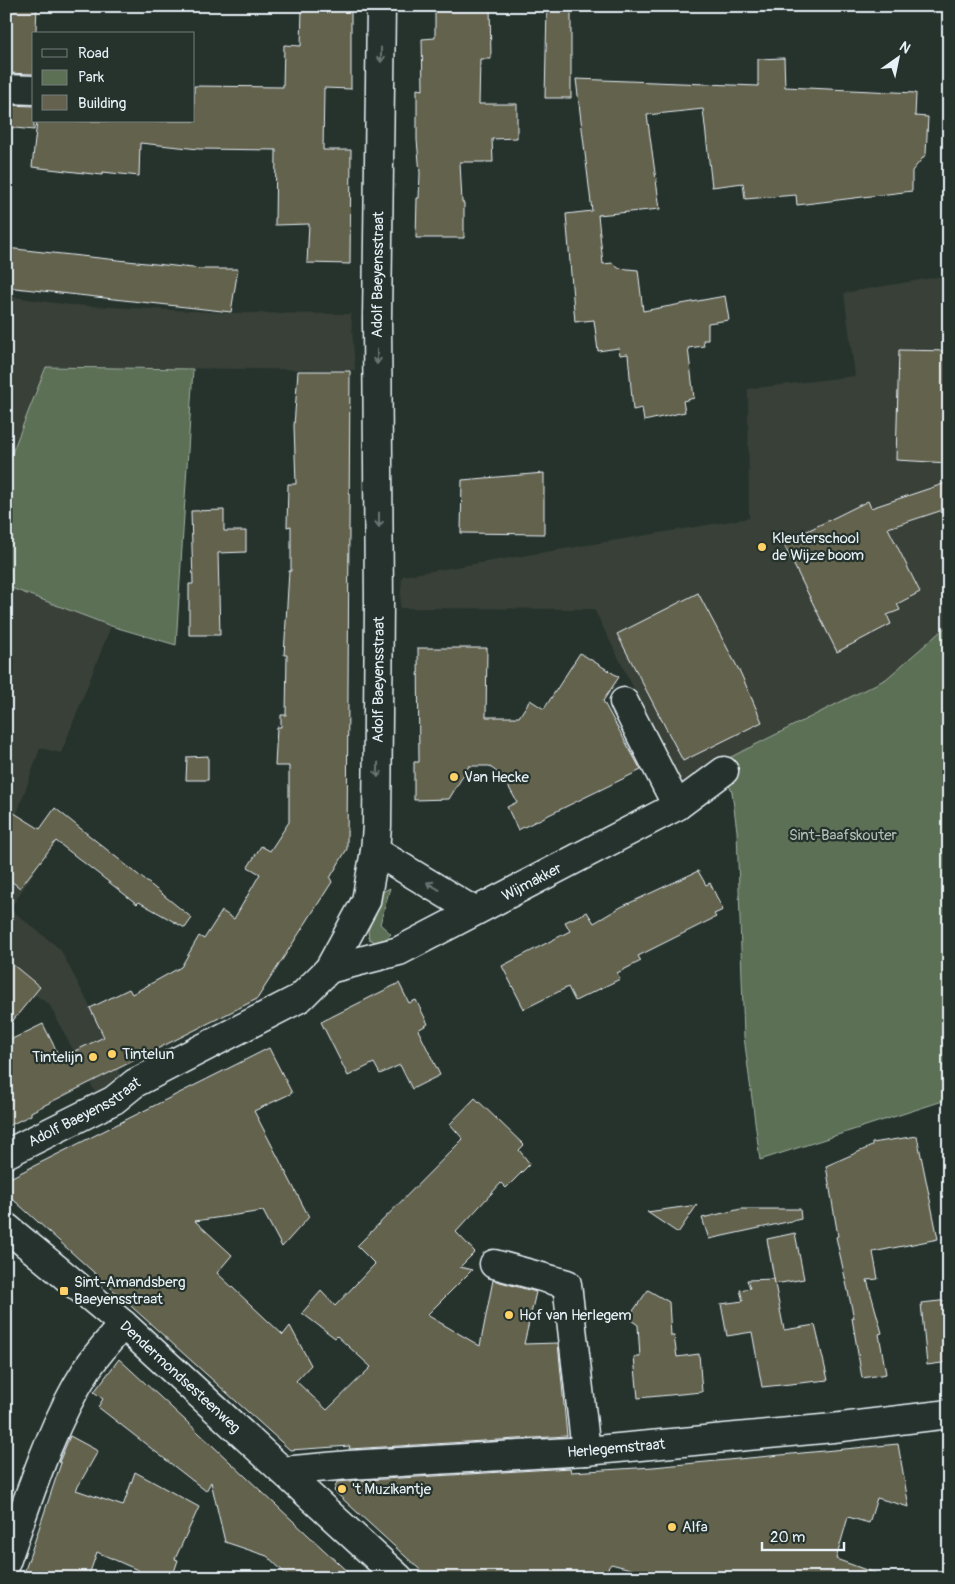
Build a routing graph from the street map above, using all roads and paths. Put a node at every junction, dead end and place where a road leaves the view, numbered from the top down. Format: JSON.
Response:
{"nodes":[{"id":1,"x":381,"y":6,"type":"edge"},
{"id":2,"x":6,"y":89,"type":"edge"},
{"id":3,"x":32,"y":90,"type":"edge"},
{"id":4,"x":624,"y":702,"type":"dead end"},
{"id":5,"x":724,"y":771,"type":"dead end"},
{"id":6,"x":677,"y":806,"type":"junction"},
{"id":7,"x":375,"y":851,"type":"junction"},
{"id":8,"x":474,"y":911,"type":"junction"},
{"id":9,"x":330,"y":969,"type":"junction"},
{"id":10,"x":6,"y":1154,"type":"edge"},
{"id":11,"x":6,"y":1227,"type":"edge"},
{"id":12,"x":494,"y":1264,"type":"dead end"},
{"id":13,"x":123,"y":1324,"type":"junction"},
{"id":14,"x":949,"y":1414,"type":"edge"},
{"id":15,"x":586,"y":1451,"type":"junction"},
{"id":16,"x":283,"y":1471,"type":"junction"},
{"id":17,"x":6,"y":1562,"type":"edge"},
{"id":18,"x":399,"y":1578,"type":"edge"}],
"edges":[{"from":1,"to":7,"type":"street","name":"Adolf Baeyensstraat","one_way":true},
{"from":2,"to":3,"type":"street"},
{"from":4,"to":6,"type":"street"},
{"from":5,"to":6,"type":"street","name":"Wijmakker"},
{"from":6,"to":8,"type":"street","name":"Wijmakker"},
{"from":8,"to":7,"type":"street","one_way":true},
{"from":7,"to":9,"type":"street","name":"Adolf Baeyensstraat"},
{"from":8,"to":9,"type":"street","name":"Wijmakker"},
{"from":9,"to":10,"type":"street","name":"Adolf Baeyensstraat"},
{"from":11,"to":13,"type":"street","name":"Dendermondsesteenweg"},
{"from":12,"to":15,"type":"street"},
{"from":13,"to":16,"type":"street","name":"Dendermondsesteenweg"},
{"from":13,"to":17,"type":"street"},
{"from":14,"to":15,"type":"street","name":"Herlegemstraat"},
{"from":15,"to":16,"type":"street","name":"Herlegemstraat"},
{"from":16,"to":18,"type":"street","name":"Dendermondsesteenweg"}]}
